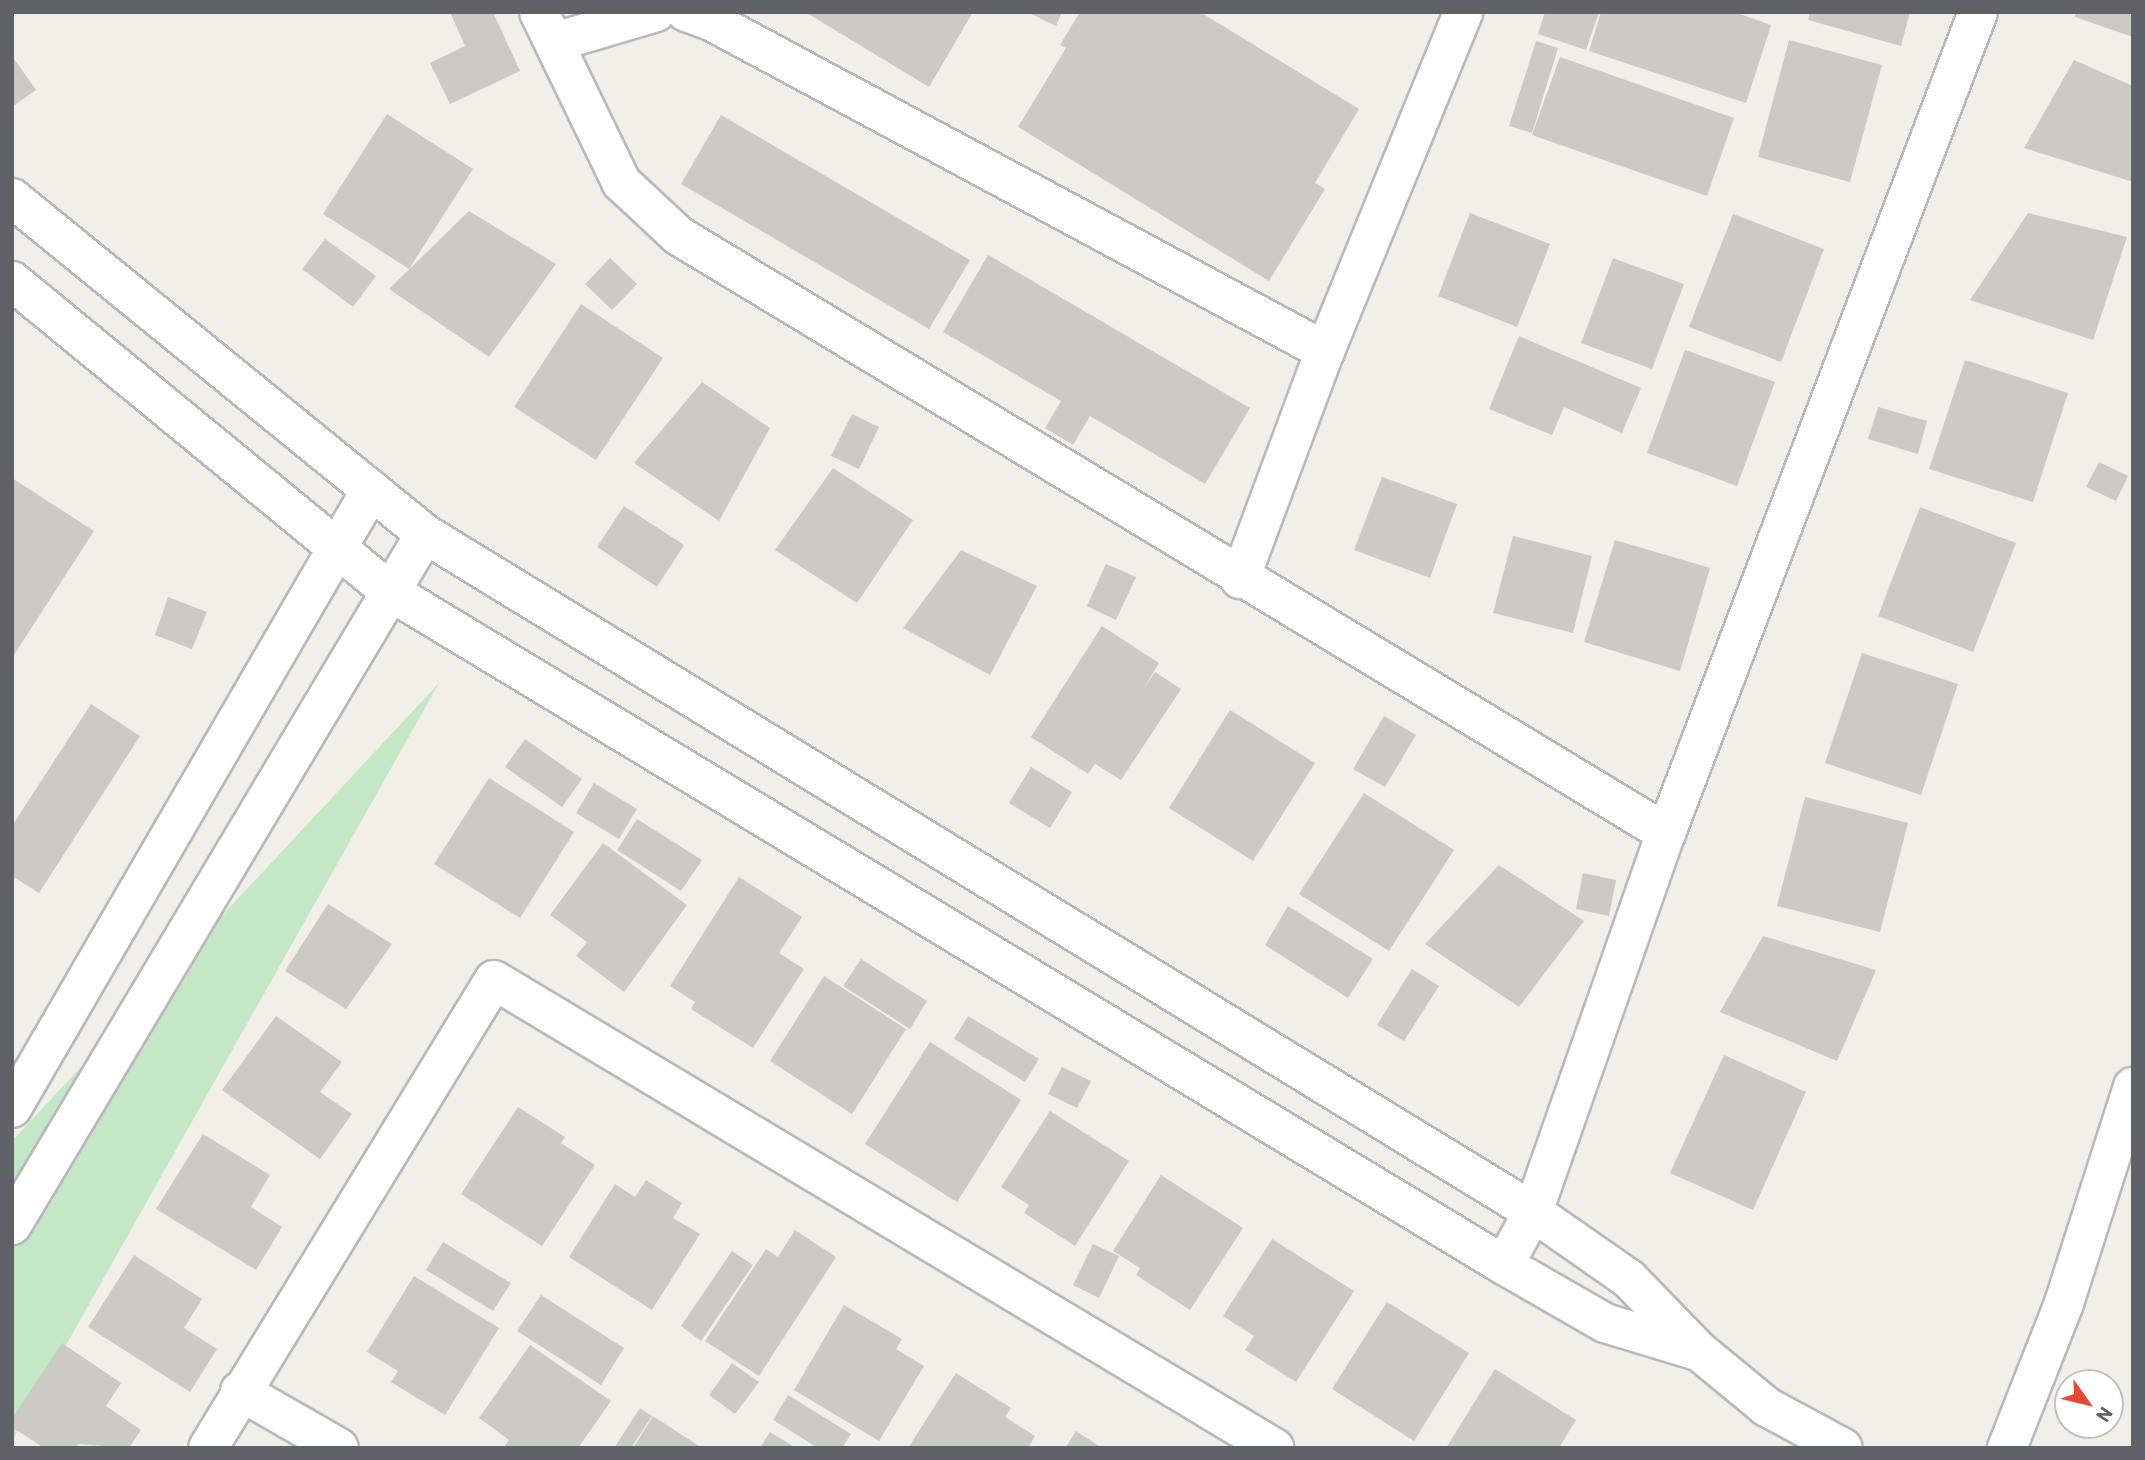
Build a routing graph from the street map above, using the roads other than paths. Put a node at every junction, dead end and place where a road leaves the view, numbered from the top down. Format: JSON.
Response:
{"nodes":[{"id":1,"x":656,"y":12,"type":"edge"},
{"id":2,"x":686,"y":12,"type":"edge"},
{"id":3,"x":1978,"y":12,"type":"edge"},
{"id":4,"x":1451,"y":17,"type":"edge"},
{"id":5,"x":547,"y":27,"type":"edge"},
{"id":6,"x":12,"y":198,"type":"edge"},
{"id":7,"x":12,"y":281,"type":"edge"},
{"id":8,"x":1325,"y":351,"type":"junction"},
{"id":9,"x":371,"y":490,"type":"junction"},
{"id":10,"x":425,"y":534,"type":"junction"},
{"id":11,"x":336,"y":549,"type":"junction"},
{"id":12,"x":1240,"y":579,"type":"junction"},
{"id":13,"x":391,"y":592,"type":"junction"},
{"id":14,"x":1665,"y":833,"type":"junction"},
{"id":15,"x":2133,"y":1087,"type":"edge"},
{"id":16,"x":12,"y":1108,"type":"edge"},
{"id":17,"x":1533,"y":1212,"type":"junction"},
{"id":18,"x":12,"y":1225,"type":"edge"},
{"id":19,"x":1504,"y":1265,"type":"junction"},
{"id":20,"x":1699,"y":1351,"type":"junction"},
{"id":21,"x":240,"y":1391,"type":"junction"},
{"id":22,"x":208,"y":1448,"type":"edge"},
{"id":23,"x":339,"y":1448,"type":"edge"},
{"id":24,"x":1275,"y":1448,"type":"edge"},
{"id":25,"x":1843,"y":1448,"type":"edge"},
{"id":26,"x":2007,"y":1448,"type":"edge"}],
"edges":[{"from":1,"to":5,"type":"street"},
{"from":2,"to":8,"type":"street"},
{"from":3,"to":14,"type":"street"},
{"from":4,"to":8,"type":"street"},
{"from":5,"to":12,"type":"street"},
{"from":6,"to":9,"type":"street"},
{"from":7,"to":11,"type":"street"},
{"from":8,"to":12,"type":"street"},
{"from":9,"to":10,"type":"street"},
{"from":9,"to":11,"type":"street"},
{"from":10,"to":13,"type":"street"},
{"from":10,"to":17,"type":"street"},
{"from":11,"to":13,"type":"street"},
{"from":11,"to":16,"type":"street"},
{"from":12,"to":14,"type":"street"},
{"from":13,"to":18,"type":"street"},
{"from":13,"to":19,"type":"street"},
{"from":14,"to":17,"type":"street"},
{"from":15,"to":26,"type":"street"},
{"from":17,"to":19,"type":"street"},
{"from":17,"to":20,"type":"street"},
{"from":19,"to":20,"type":"street"},
{"from":20,"to":25,"type":"street"},
{"from":21,"to":22,"type":"street"},
{"from":21,"to":23,"type":"street"},
{"from":21,"to":24,"type":"street"}]}
